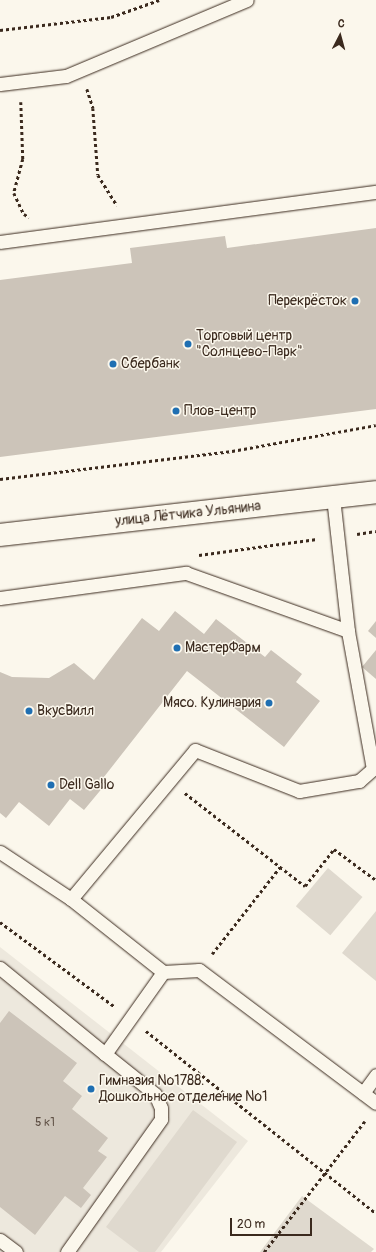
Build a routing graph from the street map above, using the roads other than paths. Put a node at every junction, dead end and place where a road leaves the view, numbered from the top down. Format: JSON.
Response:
{"nodes":[{"id":1,"x":247,"y":0,"type":"edge"},
{"id":2,"x":0,"y":84,"type":"edge"},
{"id":3,"x":376,"y":192,"type":"edge"},
{"id":4,"x":0,"y":242,"type":"edge"},
{"id":5,"x":376,"y":492,"type":"edge"},
{"id":6,"x":333,"y":498,"type":"junction"},
{"id":7,"x":0,"y":535,"type":"edge"},
{"id":8,"x":0,"y":598,"type":"edge"},
{"id":9,"x":348,"y":631,"type":"junction"},
{"id":10,"x":374,"y":769,"type":"edge"},
{"id":11,"x":0,"y":852,"type":"edge"},
{"id":12,"x":71,"y":899,"type":"junction"},
{"id":13,"x":0,"y":968,"type":"edge"},
{"id":14,"x":163,"y":972,"type":"junction"},
{"id":15,"x":105,"y":1054,"type":"junction"},
{"id":16,"x":376,"y":1075,"type":"edge"},
{"id":17,"x":363,"y":1093,"type":"junction"},
{"id":18,"x":376,"y":1103,"type":"edge"},
{"id":19,"x":0,"y":1240,"type":"edge"},
{"id":20,"x":16,"y":1252,"type":"edge"},
{"id":21,"x":67,"y":1252,"type":"edge"}],
"edges":[{"from":1,"to":2,"type":"lane"},
{"from":3,"to":4,"type":"lane"},
{"from":5,"to":6,"type":"street","name":"улица Лётчика Ульянина"},
{"from":6,"to":7,"type":"street","name":"улица Лётчика Ульянина"},
{"from":6,"to":9,"type":"lane"},
{"from":8,"to":9,"type":"lane"},
{"from":9,"to":10,"type":"lane"},
{"from":10,"to":12,"type":"lane"},
{"from":11,"to":12,"type":"lane"},
{"from":12,"to":14,"type":"lane"},
{"from":13,"to":15,"type":"lane"},
{"from":14,"to":15,"type":"lane"},
{"from":14,"to":17,"type":"lane"},
{"from":15,"to":21,"type":"lane"},
{"from":16,"to":17,"type":"lane"},
{"from":17,"to":18,"type":"lane"},
{"from":19,"to":20,"type":"lane"}]}
